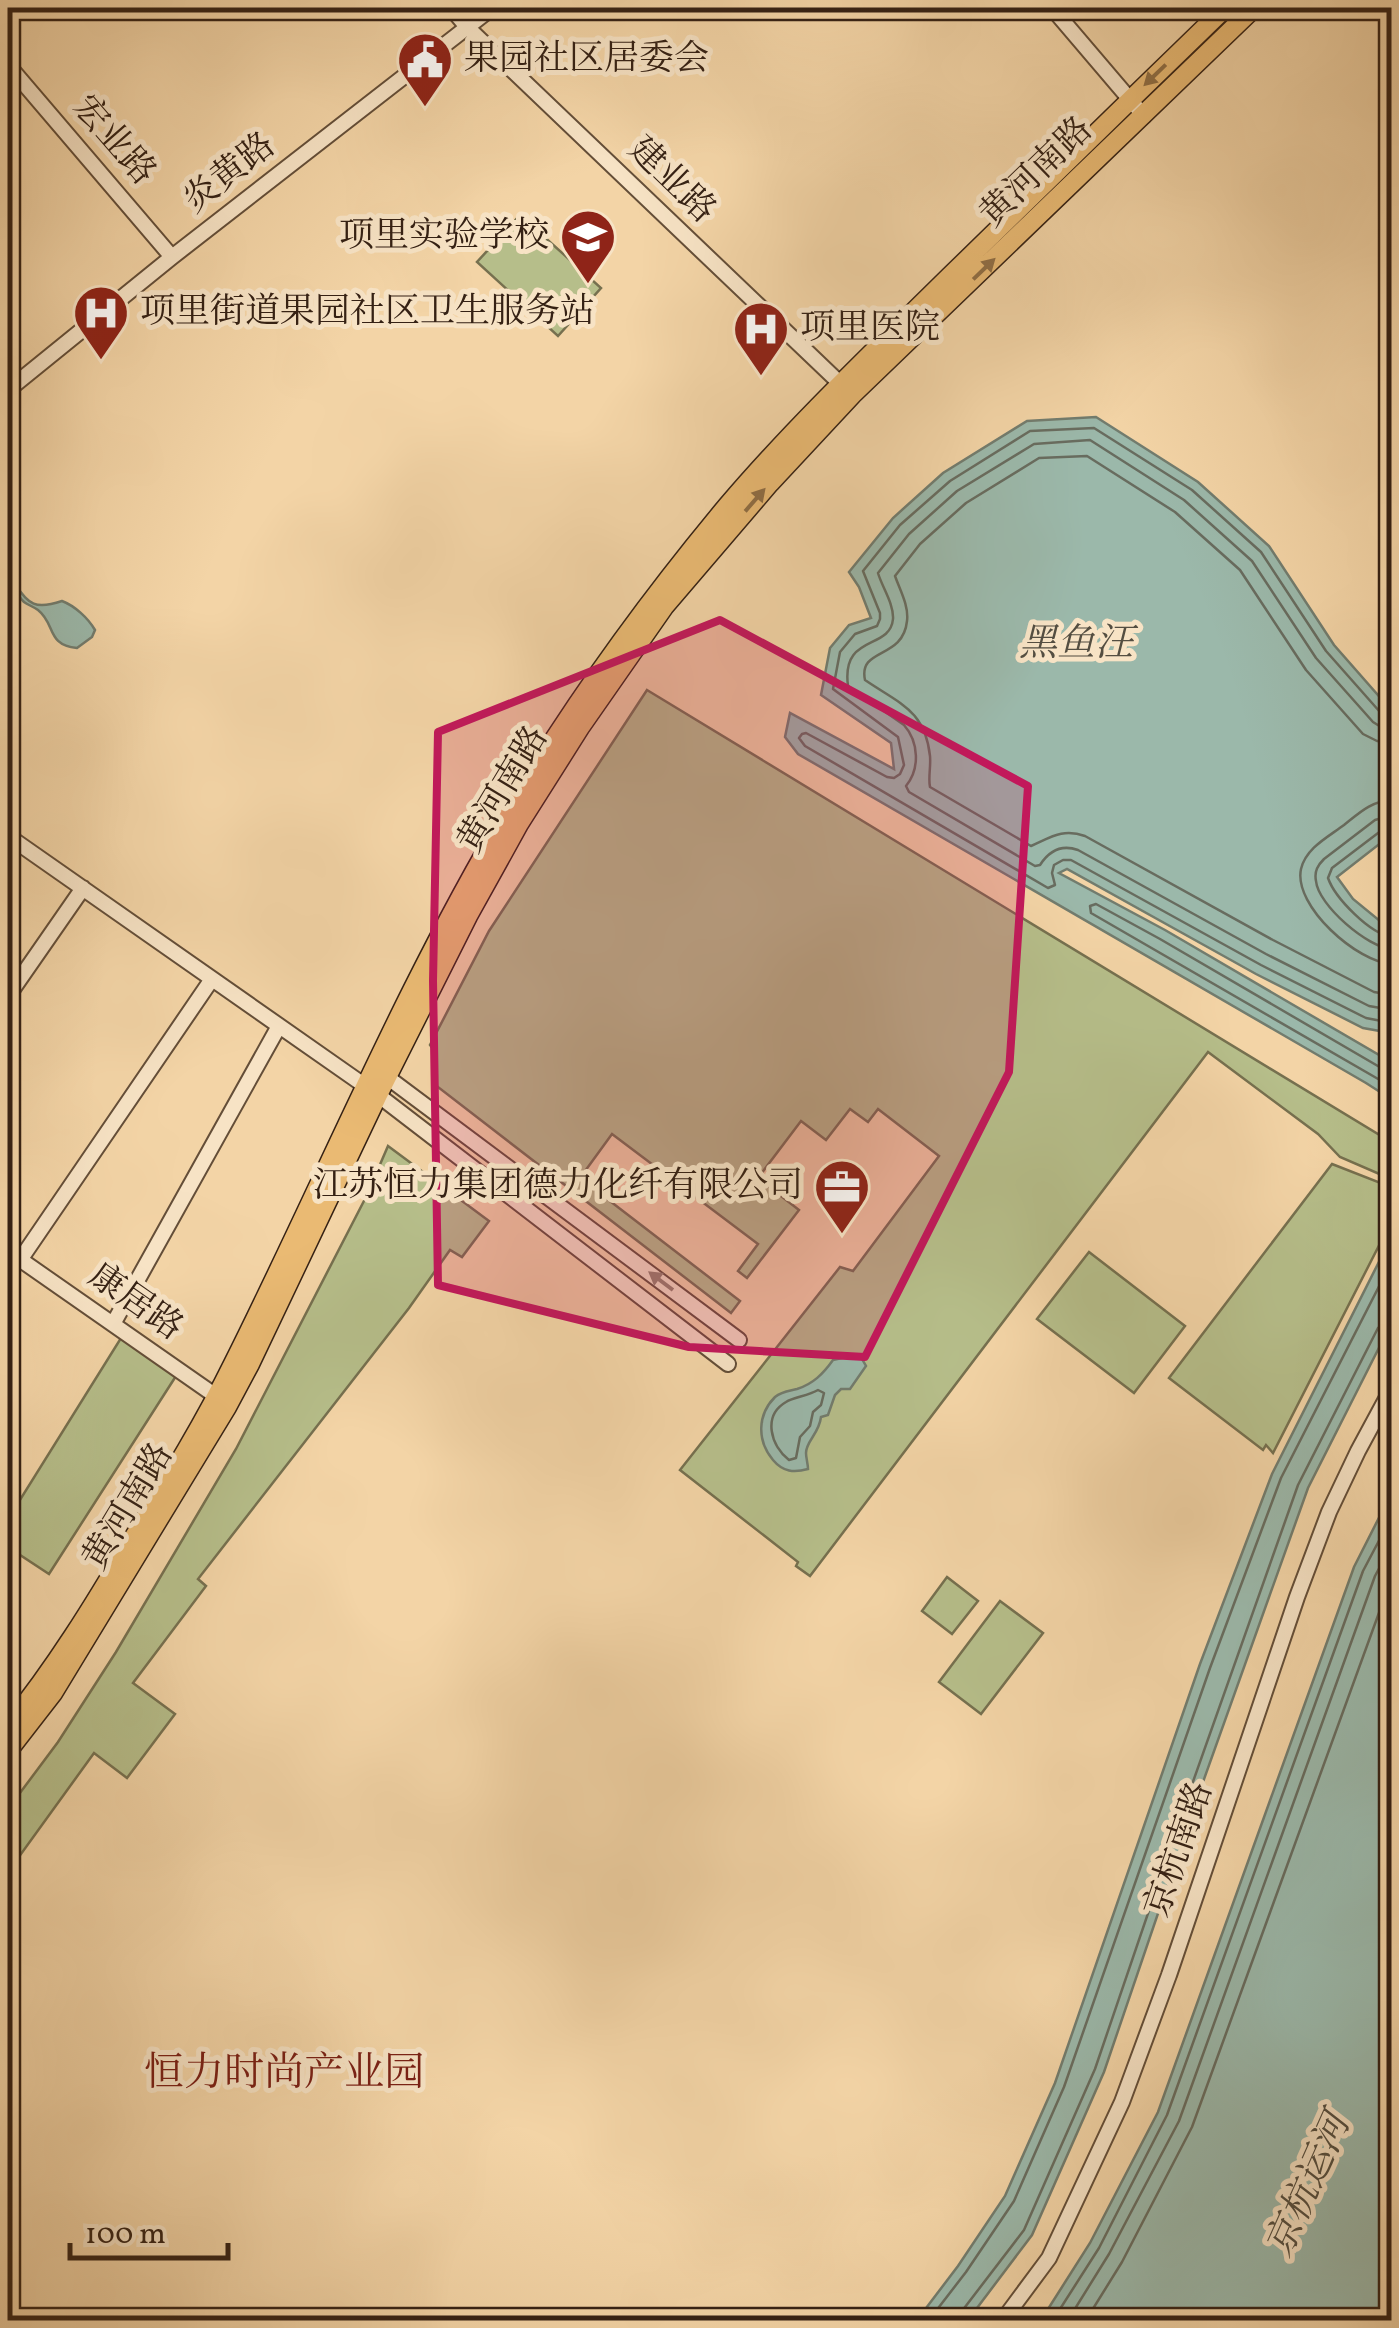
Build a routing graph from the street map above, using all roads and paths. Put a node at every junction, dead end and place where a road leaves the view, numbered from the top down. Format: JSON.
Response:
{"nodes":[{"id":1,"x":451,"y":8,"type":"edge"},
{"id":2,"x":492,"y":8,"type":"edge"},
{"id":3,"x":1052,"y":8,"type":"edge"},
{"id":4,"x":1225,"y":8,"type":"edge"},
{"id":5,"x":1254,"y":8,"type":"edge"},
{"id":6,"x":467,"y":27,"type":"junction"},
{"id":7,"x":8,"y":64,"type":"edge"},
{"id":8,"x":1130,"y":100,"type":"junction"},
{"id":9,"x":1144,"y":116,"type":"junction"},
{"id":10,"x":172,"y":257,"type":"junction"},
{"id":11,"x":846,"y":389,"type":"junction"},
{"id":12,"x":8,"y":390,"type":"edge"},
{"id":13,"x":8,"y":836,"type":"edge"},
{"id":14,"x":83,"y":888,"type":"junction"},
{"id":15,"x":212,"y":979,"type":"junction"},
{"id":16,"x":8,"y":996,"type":"edge"},
{"id":17,"x":279,"y":1026,"type":"junction"},
{"id":18,"x":381,"y":1072,"type":"junction"},
{"id":19,"x":372,"y":1090,"type":"junction"},
{"id":20,"x":14,"y":1255,"type":"edge"},
{"id":21,"x":112,"y":1324,"type":"junction"},
{"id":22,"x":738,"y":1340,"type":"dead end"},
{"id":23,"x":728,"y":1364,"type":"dead end"},
{"id":24,"x":1392,"y":1388,"type":"edge"},
{"id":25,"x":222,"y":1400,"type":"junction"},
{"id":26,"x":8,"y":1726,"type":"edge"},
{"id":27,"x":9,"y":1746,"type":"edge"},
{"id":28,"x":1004,"y":2320,"type":"edge"}],
"edges":[{"from":1,"to":6,"type":"street","name":"建业路"},
{"from":2,"to":6,"type":"street","name":"炎黄路"},
{"from":3,"to":8,"type":"street"},
{"from":4,"to":8,"type":"main road","name":"黄河南路","one_way":true},
{"from":5,"to":9,"type":"main road","name":"黄河南路"},
{"from":6,"to":10,"type":"street","name":"炎黄路"},
{"from":6,"to":11,"type":"street","name":"建业路"},
{"from":7,"to":10,"type":"street","name":"宏业路"},
{"from":8,"to":9,"type":"street"},
{"from":8,"to":11,"type":"main road","name":"黄河南路"},
{"from":11,"to":9,"type":"main road","name":"黄河南路","one_way":true},
{"from":10,"to":12,"type":"street","name":"炎黄路"},
{"from":11,"to":18,"type":"main road","name":"黄河南路"},
{"from":13,"to":14,"type":"street"},
{"from":14,"to":15,"type":"street"},
{"from":14,"to":16,"type":"street"},
{"from":15,"to":17,"type":"street"},
{"from":15,"to":20,"type":"street"},
{"from":17,"to":19,"type":"street"},
{"from":17,"to":21,"type":"street"},
{"from":18,"to":19,"type":"main road","name":"黄河南路"},
{"from":22,"to":18,"type":"street","one_way":true},
{"from":19,"to":23,"type":"street"},
{"from":19,"to":25,"type":"main road","name":"黄河南路"},
{"from":20,"to":21,"type":"street","name":"康居路"},
{"from":21,"to":25,"type":"street","name":"康居路"},
{"from":24,"to":28,"type":"street","name":"京杭南路"},
{"from":25,"to":26,"type":"main road","name":"黄河南路"},
{"from":25,"to":27,"type":"main road","name":"黄河南路"}]}
